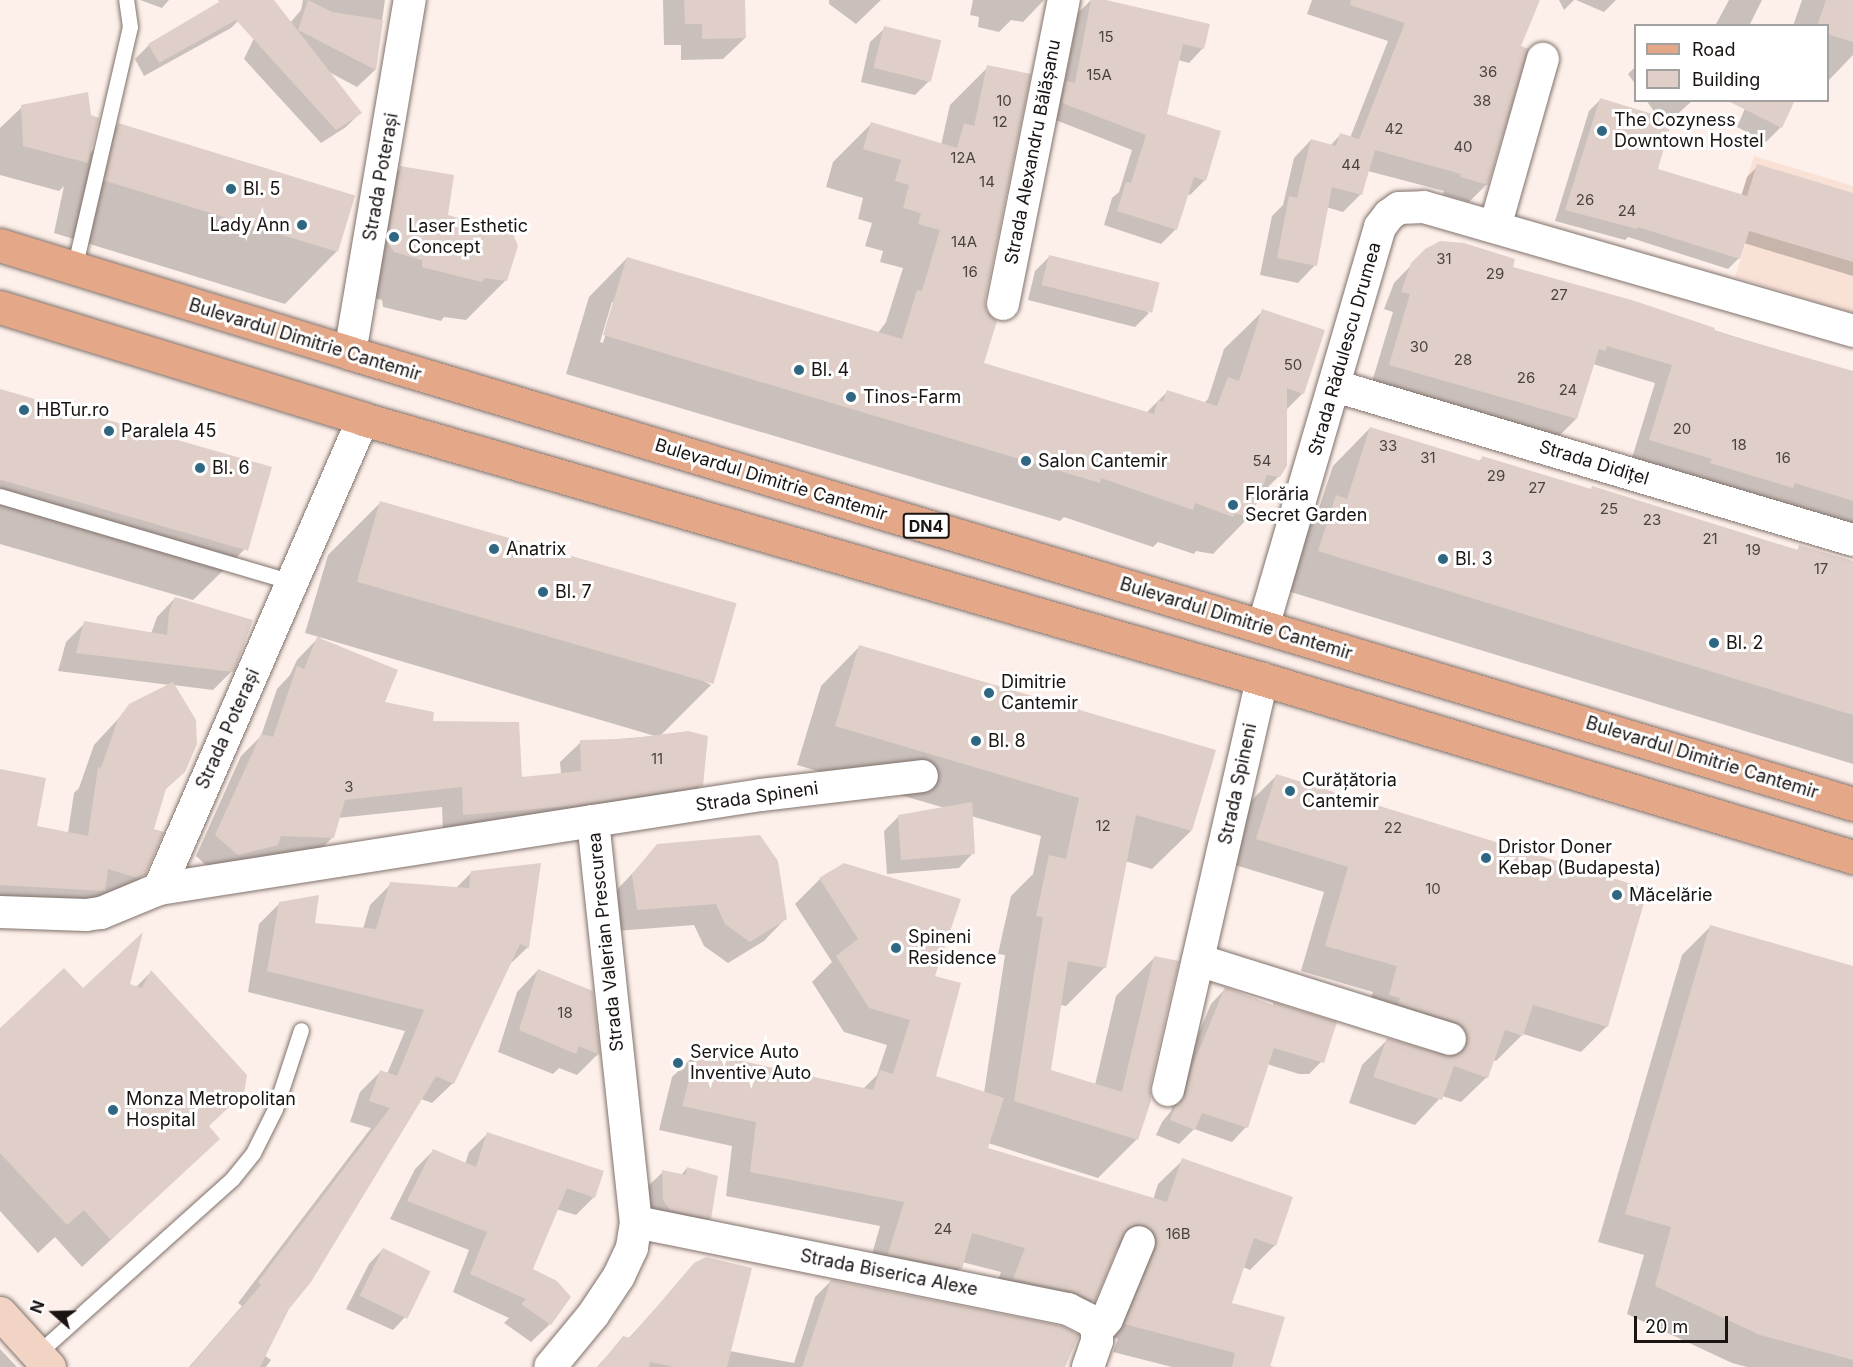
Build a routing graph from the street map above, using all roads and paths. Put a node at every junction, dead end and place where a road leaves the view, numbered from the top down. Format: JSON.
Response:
{"nodes":[{"id":1,"x":126,"y":0,"type":"edge"},
{"id":2,"x":410,"y":0,"type":"edge"},
{"id":3,"x":1064,"y":0,"type":"edge"},
{"id":4,"x":1543,"y":59,"type":"dead end"},
{"id":5,"x":1495,"y":227,"type":"junction"},
{"id":6,"x":0,"y":245,"type":"edge"},
{"id":7,"x":74,"y":269,"type":"junction"},
{"id":8,"x":1003,"y":304,"type":"dead end"},
{"id":9,"x":0,"y":308,"type":"edge"},
{"id":10,"x":1853,"y":331,"type":"edge"},
{"id":11,"x":350,"y":353,"type":"junction"},
{"id":12,"x":1335,"y":386,"type":"junction"},
{"id":13,"x":363,"y":419,"type":"junction"},
{"id":14,"x":0,"y":496,"type":"edge"},
{"id":15,"x":1853,"y":540,"type":"edge"},
{"id":16,"x":292,"y":582,"type":"junction"},
{"id":17,"x":1263,"y":627,"type":"junction"},
{"id":18,"x":1262,"y":679,"type":"junction"},
{"id":19,"x":922,"y":776,"type":"dead end"},
{"id":20,"x":1853,"y":804,"type":"edge"},
{"id":21,"x":593,"y":821,"type":"junction"},
{"id":22,"x":1853,"y":857,"type":"edge"},
{"id":23,"x":159,"y":890,"type":"junction"},
{"id":24,"x":0,"y":912,"type":"edge"},
{"id":25,"x":1198,"y":960,"type":"junction"},
{"id":26,"x":302,"y":1030,"type":"dead end"},
{"id":27,"x":1450,"y":1039,"type":"dead end"},
{"id":28,"x":1168,"y":1090,"type":"dead end"},
{"id":29,"x":636,"y":1222,"type":"junction"},
{"id":30,"x":1139,"y":1242,"type":"dead end"},
{"id":31,"x":0,"y":1313,"type":"edge"},
{"id":32,"x":1097,"y":1331,"type":"junction"},
{"id":33,"x":43,"y":1360,"type":"edge"},
{"id":34,"x":550,"y":1367,"type":"edge"},
{"id":35,"x":1088,"y":1367,"type":"edge"}],
"edges":[{"from":1,"to":7,"type":"lane"},
{"from":2,"to":11,"type":"street","name":"Strada Poterași"},
{"from":3,"to":8,"type":"street","name":"Strada Alexandru Bălășanu"},
{"from":4,"to":5,"type":"street"},
{"from":5,"to":10,"type":"street","name":"Strada Rădulescu Drumea"},
{"from":5,"to":12,"type":"street","name":"Strada Rădulescu Drumea"},
{"from":6,"to":7,"type":"main road","name":"Bulevardul Dimitrie Cantemir","number":"DN4"},
{"from":7,"to":11,"type":"main road","name":"Bulevardul Dimitrie Cantemir","number":"DN4"},
{"from":9,"to":13,"type":"main road"},
{"from":11,"to":17,"type":"main road","name":"Bulevardul Dimitrie Cantemir","number":"DN4"},
{"from":12,"to":15,"type":"street","name":"Strada Didițel"},
{"from":12,"to":17,"type":"street","name":"Strada Rădulescu Drumea"},
{"from":13,"to":16,"type":"street","name":"Strada Poterași"},
{"from":13,"to":18,"type":"main road"},
{"from":14,"to":16,"type":"lane"},
{"from":16,"to":23,"type":"street","name":"Strada Poterași"},
{"from":17,"to":20,"type":"main road","name":"Bulevardul Dimitrie Cantemir","number":"DN4"},
{"from":18,"to":22,"type":"main road"},
{"from":18,"to":25,"type":"street","name":"Strada Spineni"},
{"from":19,"to":21,"type":"street","name":"Strada Spineni"},
{"from":21,"to":23,"type":"street","name":"Strada Valerian Prescurea"},
{"from":21,"to":29,"type":"street","name":"Strada Valerian Prescurea"},
{"from":23,"to":24,"type":"street"},
{"from":25,"to":27,"type":"street"},
{"from":25,"to":28,"type":"street","name":"Strada Spineni"},
{"from":26,"to":33,"type":"lane"},
{"from":29,"to":32,"type":"street","name":"Strada Biserica Alexe"},
{"from":29,"to":34,"type":"street","name":"Strada Valerian Prescurea"},
{"from":30,"to":32,"type":"street"},
{"from":31,"to":33,"type":"street"},
{"from":32,"to":35,"type":"street"}]}
